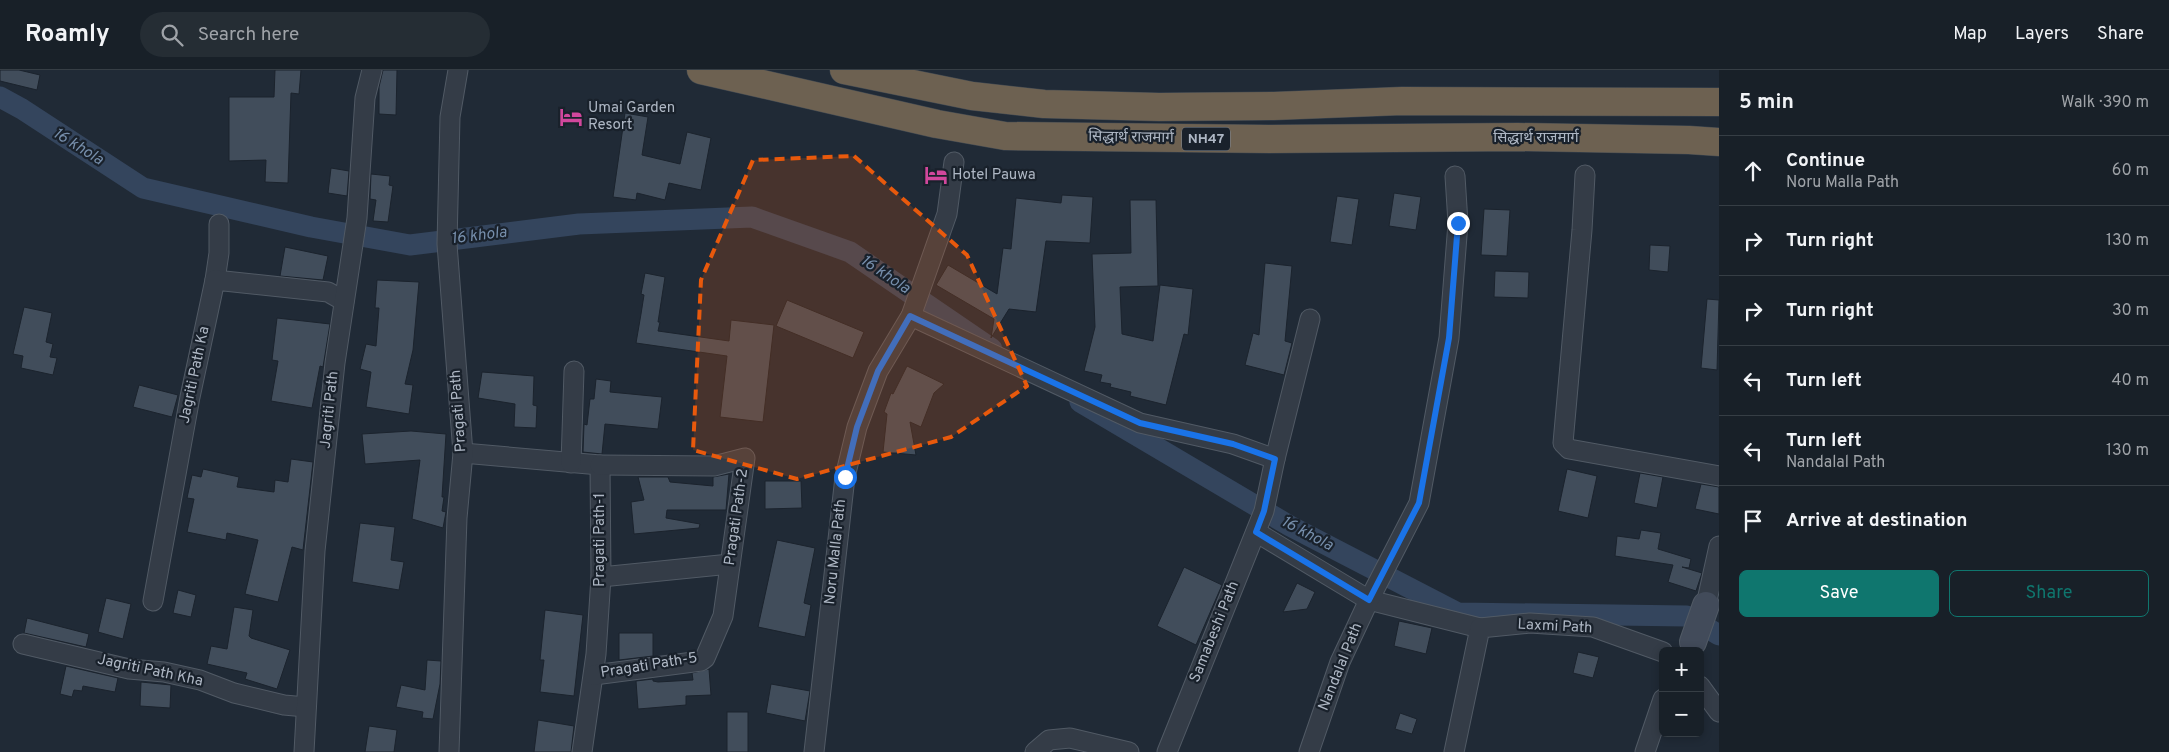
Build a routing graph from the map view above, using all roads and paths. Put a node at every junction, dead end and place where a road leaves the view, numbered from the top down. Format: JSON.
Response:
{"nodes":[{"id":1,"x":372,"y":70,"type":"edge"},
{"id":2,"x":458,"y":70,"type":"edge"},
{"id":3,"x":701,"y":70,"type":"edge"},
{"id":4,"x":844,"y":70,"type":"edge"},
{"id":5,"x":1719,"y":102,"type":"edge"},
{"id":6,"x":1719,"y":142,"type":"edge"},
{"id":7,"x":954,"y":162,"type":"dead end"},
{"id":8,"x":1585,"y":175,"type":"dead end"},
{"id":9,"x":1456,"y":176,"type":"dead end"},
{"id":10,"x":219,"y":224,"type":"dead end"},
{"id":11,"x":215,"y":280,"type":"junction"},
{"id":12,"x":344,"y":301,"type":"junction"},
{"id":13,"x":910,"y":316,"type":"junction"},
{"id":14,"x":1310,"y":318,"type":"dead end"},
{"id":15,"x":574,"y":372,"type":"dead end"},
{"id":16,"x":463,"y":452,"type":"junction"},
{"id":17,"x":1275,"y":459,"type":"junction"},
{"id":18,"x":571,"y":463,"type":"junction"},
{"id":19,"x":600,"y":465,"type":"junction"},
{"id":20,"x":1719,"y":476,"type":"edge"},
{"id":21,"x":1256,"y":532,"type":"junction"},
{"id":22,"x":1719,"y":546,"type":"edge"},
{"id":23,"x":730,"y":564,"type":"junction"},
{"id":24,"x":601,"y":577,"type":"junction"},
{"id":25,"x":1369,"y":600,"type":"junction"},
{"id":26,"x":153,"y":601,"type":"dead end"},
{"id":27,"x":1706,"y":605,"type":"joint"},
{"id":28,"x":1480,"y":628,"type":"junction"},
{"id":29,"x":23,"y":644,"type":"dead end"},
{"id":30,"x":1690,"y":646,"type":"edge"},
{"id":31,"x":1659,"y":651,"type":"edge"},
{"id":32,"x":705,"y":658,"type":"joint"},
{"id":33,"x":594,"y":674,"type":"junction"},
{"id":34,"x":1704,"y":691,"type":"edge"},
{"id":35,"x":306,"y":707,"type":"junction"},
{"id":36,"x":1659,"y":712,"type":"edge"},
{"id":37,"x":1719,"y":712,"type":"edge"},
{"id":38,"x":304,"y":752,"type":"edge"},
{"id":39,"x":449,"y":752,"type":"edge"},
{"id":40,"x":582,"y":752,"type":"edge"},
{"id":41,"x":814,"y":752,"type":"edge"},
{"id":42,"x":1036,"y":752,"type":"edge"},
{"id":43,"x":1129,"y":752,"type":"edge"},
{"id":44,"x":1167,"y":752,"type":"edge"},
{"id":45,"x":1310,"y":752,"type":"edge"},
{"id":46,"x":1454,"y":752,"type":"edge"},
{"id":47,"x":1645,"y":752,"type":"edge"}],
"edges":[{"from":1,"to":12,"type":"street","name":"Jagriti Path"},
{"from":2,"to":16,"type":"street","name":"Pragati Path"},
{"from":3,"to":6,"type":"highway","name":"सिद्धार्थ राजमार्ग","number":"NH47"},
{"from":4,"to":5,"type":"highway","name":"सिद्धार्थ राजमार्ग","number":"NH47"},
{"from":7,"to":13,"type":"street","name":"Noru Malla Path"},
{"from":8,"to":20,"type":"street"},
{"from":9,"to":25,"type":"street","name":"Nandalal Path"},
{"from":10,"to":11,"type":"street","name":"Jagriti Path Ka"},
{"from":11,"to":12,"type":"street"},
{"from":11,"to":26,"type":"street","name":"Jagriti Path Ka"},
{"from":12,"to":35,"type":"street","name":"Jagriti Path"},
{"from":13,"to":17,"type":"street"},
{"from":13,"to":41,"type":"street","name":"Noru Malla Path"},
{"from":14,"to":17,"type":"street","name":"Samabeshi Path"},
{"from":15,"to":18,"type":"street"},
{"from":16,"to":18,"type":"street"},
{"from":16,"to":39,"type":"street","name":"Pragati Path"},
{"from":17,"to":21,"type":"street","name":"Samabeshi Path"},
{"from":18,"to":19,"type":"street"},
{"from":19,"to":23,"type":"street","name":"Pragati Path-2"},
{"from":19,"to":24,"type":"street","name":"Pragati Path-1"},
{"from":21,"to":25,"type":"street","name":"Laxmi Path"},
{"from":21,"to":44,"type":"street","name":"Samabeshi Path"},
{"from":22,"to":27,"type":"street"},
{"from":23,"to":24,"type":"street"},
{"from":23,"to":32,"type":"street","name":"Pragati Path-2"},
{"from":24,"to":33,"type":"street","name":"Pragati Path-1"},
{"from":25,"to":28,"type":"street","name":"Laxmi Path"},
{"from":25,"to":45,"type":"street","name":"Nandalal Path"},
{"from":27,"to":30,"type":"street"},
{"from":28,"to":31,"type":"street","name":"Laxmi Path"},
{"from":28,"to":46,"type":"street"},
{"from":29,"to":35,"type":"street","name":"Jagriti Path Kha"},
{"from":32,"to":33,"type":"street","name":"Pragati Path-5"},
{"from":33,"to":40,"type":"street","name":"Pragati Path-1"},
{"from":34,"to":37,"type":"street"},
{"from":35,"to":38,"type":"street","name":"Jagriti Path"},
{"from":36,"to":47,"type":"street"},
{"from":42,"to":43,"type":"street"}]}
